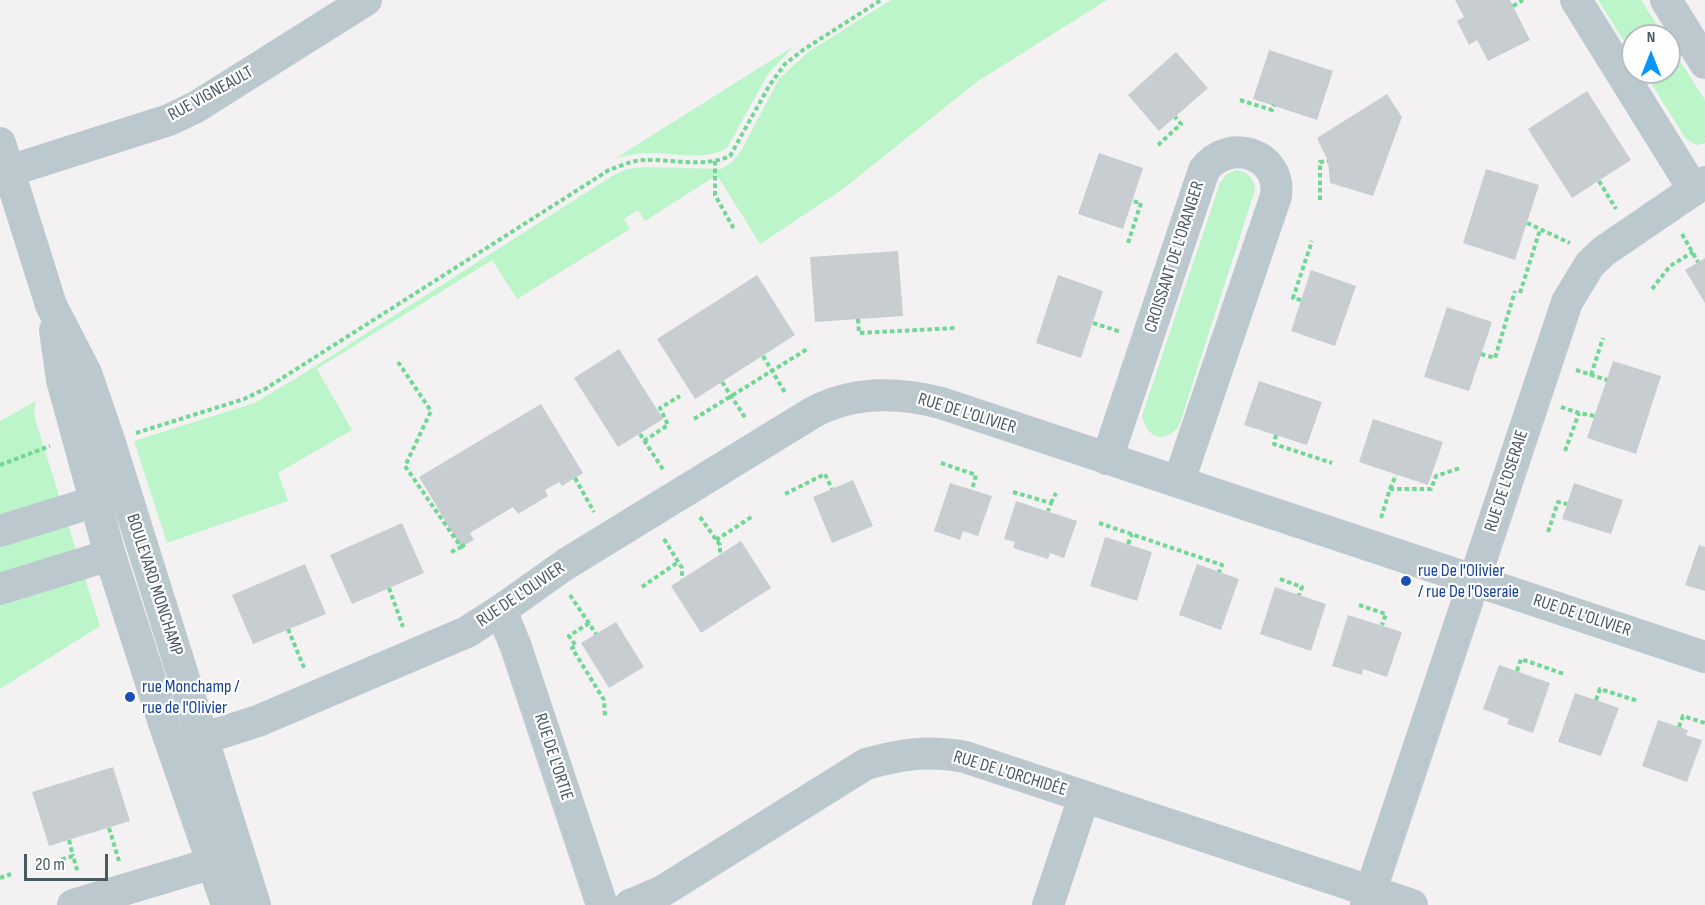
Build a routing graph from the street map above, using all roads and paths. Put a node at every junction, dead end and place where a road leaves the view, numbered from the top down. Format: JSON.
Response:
{"nodes":[{"id":1,"x":881,"y":0,"type":"edge"},
{"id":2,"x":1523,"y":0,"type":"edge"},
{"id":3,"x":1576,"y":0,"type":"edge"},
{"id":4,"x":1666,"y":0,"type":"edge"},
{"id":5,"x":355,"y":3,"type":"edge"},
{"id":6,"x":1513,"y":6,"type":"dead end"},
{"id":7,"x":1705,"y":63,"type":"edge"},
{"id":8,"x":1240,"y":100,"type":"dead end"},
{"id":9,"x":1274,"y":105,"type":"dead end"},
{"id":10,"x":1175,"y":117,"type":"dead end"},
{"id":11,"x":1158,"y":145,"type":"dead end"},
{"id":12,"x":4,"y":157,"type":"edge"},
{"id":13,"x":715,"y":161,"type":"junction"},
{"id":14,"x":1328,"y":162,"type":"dead end"},
{"id":15,"x":1699,"y":186,"type":"edge"},
{"id":16,"x":1320,"y":200,"type":"dead end"},
{"id":17,"x":1132,"y":201,"type":"dead end"},
{"id":18,"x":1527,"y":223,"type":"dead end"},
{"id":19,"x":734,"y":229,"type":"dead end"},
{"id":20,"x":1540,"y":230,"type":"junction"},
{"id":21,"x":1312,"y":241,"type":"dead end"},
{"id":22,"x":1128,"y":243,"type":"dead end"},
{"id":23,"x":1693,"y":252,"type":"dead end"},
{"id":24,"x":1598,"y":256,"type":"junction"},
{"id":25,"x":1652,"y":289,"type":"dead end"},
{"id":26,"x":1301,"y":300,"type":"dead end"},
{"id":27,"x":51,"y":305,"type":"junction"},
{"id":28,"x":858,"y":319,"type":"dead end"},
{"id":29,"x":1093,"y":323,"type":"dead end"},
{"id":30,"x":956,"y":328,"type":"dead end"},
{"id":31,"x":1130,"y":334,"type":"dead end"},
{"id":32,"x":1603,"y":338,"type":"dead end"},
{"id":33,"x":809,"y":348,"type":"dead end"},
{"id":34,"x":1481,"y":354,"type":"dead end"},
{"id":35,"x":763,"y":356,"type":"dead end"},
{"id":36,"x":398,"y":362,"type":"dead end"},
{"id":37,"x":771,"y":371,"type":"junction"},
{"id":38,"x":1591,"y":375,"type":"dead end"},
{"id":39,"x":722,"y":381,"type":"dead end"},
{"id":40,"x":680,"y":396,"type":"dead end"},
{"id":41,"x":731,"y":396,"type":"junction"},
{"id":42,"x":1579,"y":413,"type":"dead end"},
{"id":43,"x":694,"y":419,"type":"dead end"},
{"id":44,"x":802,"y":419,"type":"junction"},
{"id":45,"x":640,"y":434,"type":"dead end"},
{"id":46,"x":130,"y":435,"type":"dead end"},
{"id":47,"x":1276,"y":435,"type":"dead end"},
{"id":48,"x":644,"y":441,"type":"junction"},
{"id":49,"x":761,"y":444,"type":"junction"},
{"id":50,"x":51,"y":445,"type":"dead end"},
{"id":51,"x":1565,"y":451,"type":"dead end"},
{"id":52,"x":1107,"y":459,"type":"junction"},
{"id":53,"x":941,"y":463,"type":"dead end"},
{"id":54,"x":1332,"y":463,"type":"dead end"},
{"id":55,"x":0,"y":465,"type":"edge"},
{"id":56,"x":1460,"y":468,"type":"dead end"},
{"id":57,"x":1396,"y":475,"type":"dead end"},
{"id":58,"x":575,"y":478,"type":"dead end"},
{"id":59,"x":1179,"y":482,"type":"junction"},
{"id":60,"x":832,"y":489,"type":"dead end"},
{"id":61,"x":1390,"y":489,"type":"junction"},
{"id":62,"x":972,"y":490,"type":"dead end"},
{"id":63,"x":1013,"y":492,"type":"dead end"},
{"id":64,"x":1056,"y":493,"type":"dead end"},
{"id":65,"x":785,"y":494,"type":"dead end"},
{"id":66,"x":97,"y":501,"type":"junction"},
{"id":67,"x":688,"y":502,"type":"junction"},
{"id":68,"x":1051,"y":503,"type":"junction"},
{"id":69,"x":1567,"y":504,"type":"dead end"},
{"id":70,"x":1048,"y":512,"type":"dead end"},
{"id":71,"x":753,"y":516,"type":"dead end"},
{"id":72,"x":598,"y":519,"type":"dead end"},
{"id":73,"x":1099,"y":523,"type":"dead end"},
{"id":74,"x":0,"y":531,"type":"edge"},
{"id":75,"x":1548,"y":532,"type":"dead end"},
{"id":76,"x":660,"y":533,"type":"dead end"},
{"id":77,"x":1132,"y":534,"type":"junction"},
{"id":78,"x":716,"y":540,"type":"junction"},
{"id":79,"x":467,"y":543,"type":"dead end"},
{"id":80,"x":1128,"y":544,"type":"dead end"},
{"id":81,"x":1371,"y":546,"type":"junction"},
{"id":82,"x":461,"y":547,"type":"junction"},
{"id":83,"x":449,"y":553,"type":"dead end"},
{"id":84,"x":110,"y":555,"type":"junction"},
{"id":85,"x":720,"y":555,"type":"dead end"},
{"id":86,"x":678,"y":562,"type":"junction"},
{"id":87,"x":1219,"y":572,"type":"dead end"},
{"id":88,"x":682,"y":579,"type":"dead end"},
{"id":89,"x":1280,"y":579,"type":"dead end"},
{"id":90,"x":1475,"y":581,"type":"junction"},
{"id":91,"x":642,"y":586,"type":"dead end"},
{"id":92,"x":389,"y":588,"type":"dead end"},
{"id":93,"x":0,"y":589,"type":"edge"},
{"id":94,"x":568,"y":591,"type":"dead end"},
{"id":95,"x":1299,"y":595,"type":"dead end"},
{"id":96,"x":1359,"y":605,"type":"dead end"},
{"id":97,"x":501,"y":610,"type":"junction"},
{"id":98,"x":589,"y":623,"type":"junction"},
{"id":99,"x":1382,"y":625,"type":"dead end"},
{"id":100,"x":288,"y":629,"type":"dead end"},
{"id":101,"x":596,"y":634,"type":"dead end"},
{"id":102,"x":406,"y":635,"type":"dead end"},
{"id":103,"x":1705,"y":657,"type":"edge"},
{"id":104,"x":1517,"y":671,"type":"dead end"},
{"id":105,"x":1564,"y":674,"type":"dead end"},
{"id":106,"x":308,"y":678,"type":"dead end"},
{"id":107,"x":1596,"y":700,"type":"dead end"},
{"id":108,"x":1638,"y":702,"type":"dead end"},
{"id":109,"x":605,"y":718,"type":"dead end"},
{"id":110,"x":1705,"y":723,"type":"edge"},
{"id":111,"x":1679,"y":727,"type":"dead end"},
{"id":112,"x":203,"y":740,"type":"junction"},
{"id":113,"x":173,"y":748,"type":"junction"},
{"id":114,"x":1084,"y":797,"type":"junction"},
{"id":115,"x":69,"y":840,"type":"dead end"},
{"id":116,"x":73,"y":856,"type":"junction"},
{"id":117,"x":226,"y":859,"type":"junction"},
{"id":118,"x":40,"y":866,"type":"dead end"},
{"id":119,"x":11,"y":874,"type":"dead end"},
{"id":120,"x":0,"y":878,"type":"edge"},
{"id":121,"x":1368,"y":898,"type":"edge"},
{"id":122,"x":79,"y":903,"type":"edge"},
{"id":123,"x":226,"y":905,"type":"edge"},
{"id":124,"x":255,"y":905,"type":"edge"},
{"id":125,"x":602,"y":905,"type":"edge"},
{"id":126,"x":630,"y":905,"type":"edge"},
{"id":127,"x":1048,"y":905,"type":"edge"},
{"id":128,"x":1412,"y":905,"type":"edge"}],
"edges":[{"from":1,"to":13,"type":"path"},
{"from":2,"to":6,"type":"path"},
{"from":3,"to":15,"type":"street"},
{"from":4,"to":7,"type":"street"},
{"from":5,"to":12,"type":"street","name":"RUE VIGNEAULT"},
{"from":8,"to":9,"type":"path"},
{"from":10,"to":11,"type":"path"},
{"from":12,"to":27,"type":"street","name":"BOULEVARD MONCHAMP"},
{"from":13,"to":19,"type":"path"},
{"from":13,"to":46,"type":"path"},
{"from":14,"to":16,"type":"path"},
{"from":15,"to":24,"type":"street","name":"RUE DE L'OSERAIE"},
{"from":17,"to":22,"type":"path"},
{"from":18,"to":20,"type":"path"},
{"from":20,"to":24,"type":"path"},
{"from":20,"to":34,"type":"path"},
{"from":21,"to":26,"type":"path"},
{"from":23,"to":25,"type":"path"},
{"from":24,"to":90,"type":"street","name":"RUE DE L'OSERAIE"},
{"from":27,"to":66,"type":"street","name":"BOULEVARD MONCHAMP"},
{"from":27,"to":112,"type":"street","name":"BOULEVARD MONCHAMP"},
{"from":28,"to":30,"type":"path"},
{"from":29,"to":31,"type":"path"},
{"from":32,"to":38,"type":"path"},
{"from":33,"to":37,"type":"path"},
{"from":35,"to":37,"type":"path"},
{"from":36,"to":82,"type":"path"},
{"from":37,"to":41,"type":"path"},
{"from":37,"to":44,"type":"path"},
{"from":39,"to":41,"type":"path"},
{"from":40,"to":48,"type":"path"},
{"from":41,"to":43,"type":"path"},
{"from":41,"to":49,"type":"path"},
{"from":42,"to":51,"type":"path"},
{"from":44,"to":49,"type":"street","name":"RUE DE L'OLIVIER"},
{"from":44,"to":52,"type":"street","name":"RUE DE L'OLIVIER"},
{"from":45,"to":48,"type":"path"},
{"from":47,"to":54,"type":"path"},
{"from":48,"to":67,"type":"path"},
{"from":49,"to":67,"type":"street","name":"RUE DE L'OLIVIER"},
{"from":50,"to":55,"type":"path"},
{"from":52,"to":59,"type":"street","name":"RUE DE L'OLIVIER"},
{"from":52,"to":59,"type":"street","name":"CROISSANT DE L'ORANGER"},
{"from":53,"to":62,"type":"path"},
{"from":56,"to":61,"type":"path"},
{"from":57,"to":61,"type":"path"},
{"from":58,"to":72,"type":"path"},
{"from":59,"to":81,"type":"street","name":"RUE DE L'OLIVIER"},
{"from":60,"to":65,"type":"path"},
{"from":61,"to":81,"type":"path"},
{"from":63,"to":68,"type":"path"},
{"from":64,"to":68,"type":"path"},
{"from":66,"to":74,"type":"street"},
{"from":66,"to":84,"type":"street","name":"BOULEVARD MONCHAMP"},
{"from":67,"to":78,"type":"path"},
{"from":67,"to":97,"type":"street","name":"RUE DE L'OLIVIER"},
{"from":68,"to":70,"type":"path"},
{"from":69,"to":75,"type":"path"},
{"from":71,"to":78,"type":"path"},
{"from":73,"to":77,"type":"path"},
{"from":76,"to":86,"type":"path"},
{"from":77,"to":80,"type":"path"},
{"from":77,"to":87,"type":"path"},
{"from":78,"to":85,"type":"path"},
{"from":79,"to":82,"type":"path"},
{"from":81,"to":90,"type":"street","name":"RUE DE L'OLIVIER"},
{"from":82,"to":83,"type":"path"},
{"from":84,"to":93,"type":"street"},
{"from":84,"to":113,"type":"street","name":"BOULEVARD MONCHAMP"},
{"from":86,"to":88,"type":"path"},
{"from":86,"to":91,"type":"path"},
{"from":89,"to":95,"type":"path"},
{"from":90,"to":103,"type":"street","name":"RUE DE L'OLIVIER"},
{"from":90,"to":121,"type":"street","name":"RUE DE L'OSERAIE"},
{"from":92,"to":102,"type":"path"},
{"from":94,"to":98,"type":"path"},
{"from":96,"to":99,"type":"path"},
{"from":97,"to":112,"type":"street","name":"RUE DE L'OLIVIER"},
{"from":97,"to":125,"type":"street","name":"RUE DE L'ORTIE"},
{"from":98,"to":101,"type":"path"},
{"from":98,"to":109,"type":"path"},
{"from":100,"to":106,"type":"path"},
{"from":104,"to":105,"type":"path"},
{"from":107,"to":108,"type":"path"},
{"from":110,"to":111,"type":"path"},
{"from":112,"to":113,"type":"street","name":"RUE DE L'OLIVIER"},
{"from":112,"to":117,"type":"street","name":"BOULEVARD MONCHAMP"},
{"from":113,"to":117,"type":"street","name":"BOULEVARD MONCHAMP"},
{"from":114,"to":121,"type":"street","name":"RUE DE L'ORCHIDÉE"},
{"from":114,"to":126,"type":"street","name":"RUE DE L'ORCHIDÉE"},
{"from":114,"to":127,"type":"street"},
{"from":115,"to":116,"type":"path"},
{"from":116,"to":118,"type":"path"},
{"from":116,"to":122,"type":"path"},
{"from":117,"to":122,"type":"street"},
{"from":117,"to":123,"type":"street","name":"BOULEVARD MONCHAMP"},
{"from":117,"to":124,"type":"street","name":"BOULEVARD MONCHAMP"},
{"from":119,"to":120,"type":"path"},
{"from":121,"to":128,"type":"street","name":"RUE DE L'ORCHIDÉE"}]}
